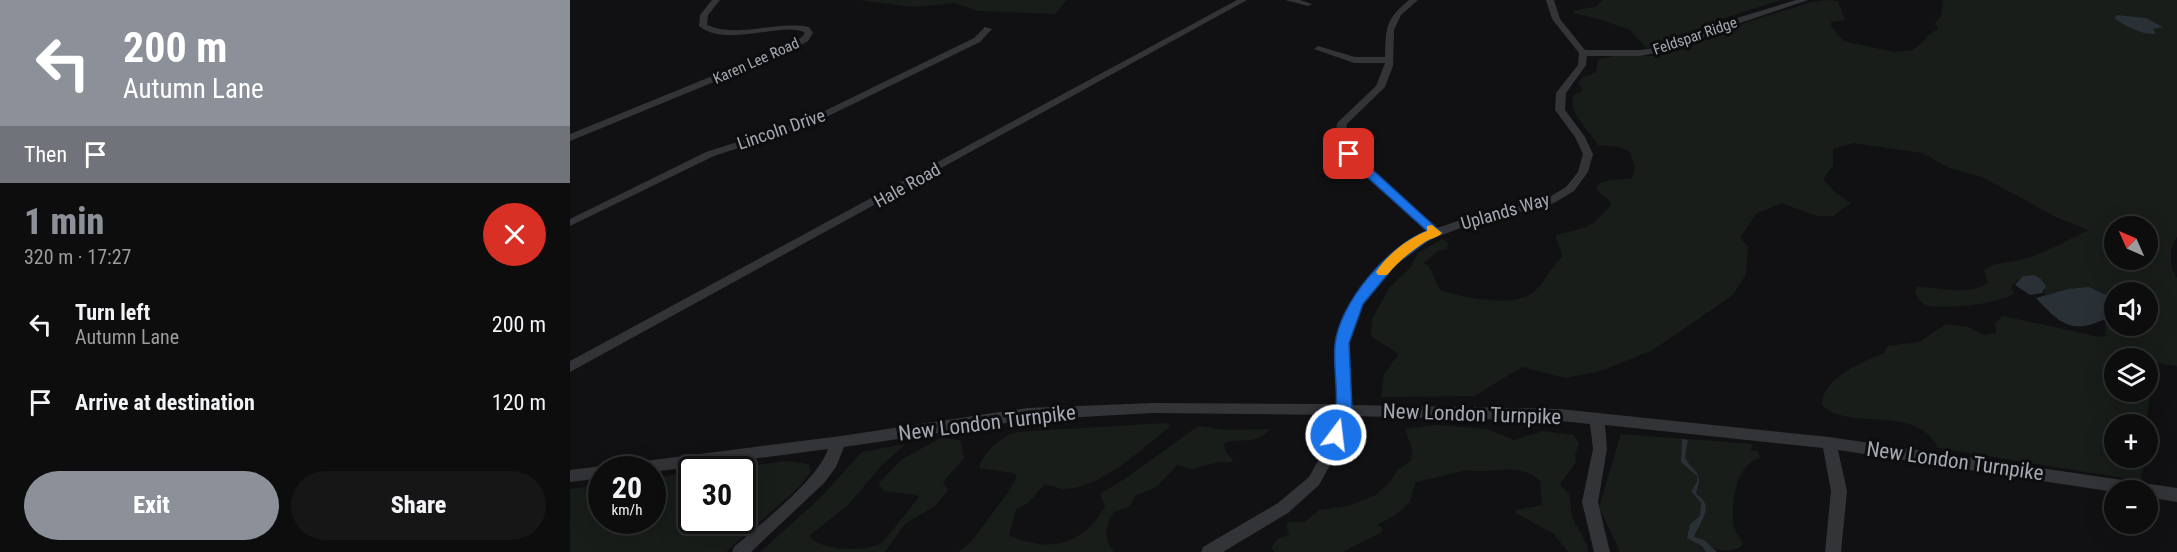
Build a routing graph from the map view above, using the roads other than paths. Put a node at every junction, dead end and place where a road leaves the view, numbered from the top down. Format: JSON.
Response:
{"nodes":[{"id":1,"x":716,"y":0,"type":"edge"},
{"id":2,"x":1243,"y":0,"type":"edge"},
{"id":3,"x":1289,"y":0,"type":"edge"},
{"id":4,"x":1414,"y":0,"type":"edge"},
{"id":5,"x":1550,"y":0,"type":"edge"},
{"id":6,"x":1804,"y":0,"type":"edge"},
{"id":7,"x":1308,"y":4,"type":"dead end"},
{"id":8,"x":988,"y":29,"type":"dead end"},
{"id":9,"x":1318,"y":49,"type":"dead end"},
{"id":10,"x":1583,"y":53,"type":"junction"},
{"id":11,"x":1389,"y":60,"type":"junction"},
{"id":12,"x":570,"y":138,"type":"edge"},
{"id":13,"x":570,"y":223,"type":"edge"},
{"id":14,"x":1436,"y":233,"type":"junction"},
{"id":15,"x":570,"y":367,"type":"edge"},
{"id":16,"x":1344,"y":410,"type":"junction"},
{"id":17,"x":1597,"y":420,"type":"junction"},
{"id":18,"x":838,"y":442,"type":"junction"},
{"id":19,"x":1829,"y":443,"type":"junction"},
{"id":20,"x":666,"y":464,"type":"edge"},
{"id":21,"x":588,"y":474,"type":"edge"},
{"id":22,"x":570,"y":476,"type":"edge"},
{"id":23,"x":2177,"y":495,"type":"edge"},
{"id":24,"x":740,"y":552,"type":"edge"},
{"id":25,"x":1209,"y":552,"type":"edge"},
{"id":26,"x":1602,"y":552,"type":"edge"},
{"id":27,"x":1833,"y":552,"type":"edge"}],
"edges":[{"from":1,"to":12,"type":"street","name":"Karen Lee Road"},
{"from":2,"to":15,"type":"street","name":"Hale Road"},
{"from":3,"to":7,"type":"street"},
{"from":4,"to":11,"type":"street"},
{"from":5,"to":10,"type":"street"},
{"from":6,"to":10,"type":"street","name":"Feldspar Ridge"},
{"from":8,"to":13,"type":"street","name":"Lincoln Drive"},
{"from":9,"to":11,"type":"street"},
{"from":10,"to":14,"type":"street","name":"Uplands Way"},
{"from":11,"to":14,"type":"street"},
{"from":14,"to":16,"type":"street","name":"Uplands Way"},
{"from":16,"to":17,"type":"street","name":"New London Turnpike"},
{"from":16,"to":18,"type":"street","name":"New London Turnpike"},
{"from":16,"to":25,"type":"street","name":"Uplands Way"},
{"from":17,"to":19,"type":"street","name":"New London Turnpike"},
{"from":17,"to":26,"type":"street"},
{"from":18,"to":20,"type":"street","name":"New London Turnpike"},
{"from":18,"to":24,"type":"street"},
{"from":19,"to":23,"type":"street","name":"New London Turnpike"},
{"from":19,"to":27,"type":"street"},
{"from":21,"to":22,"type":"street"}]}
